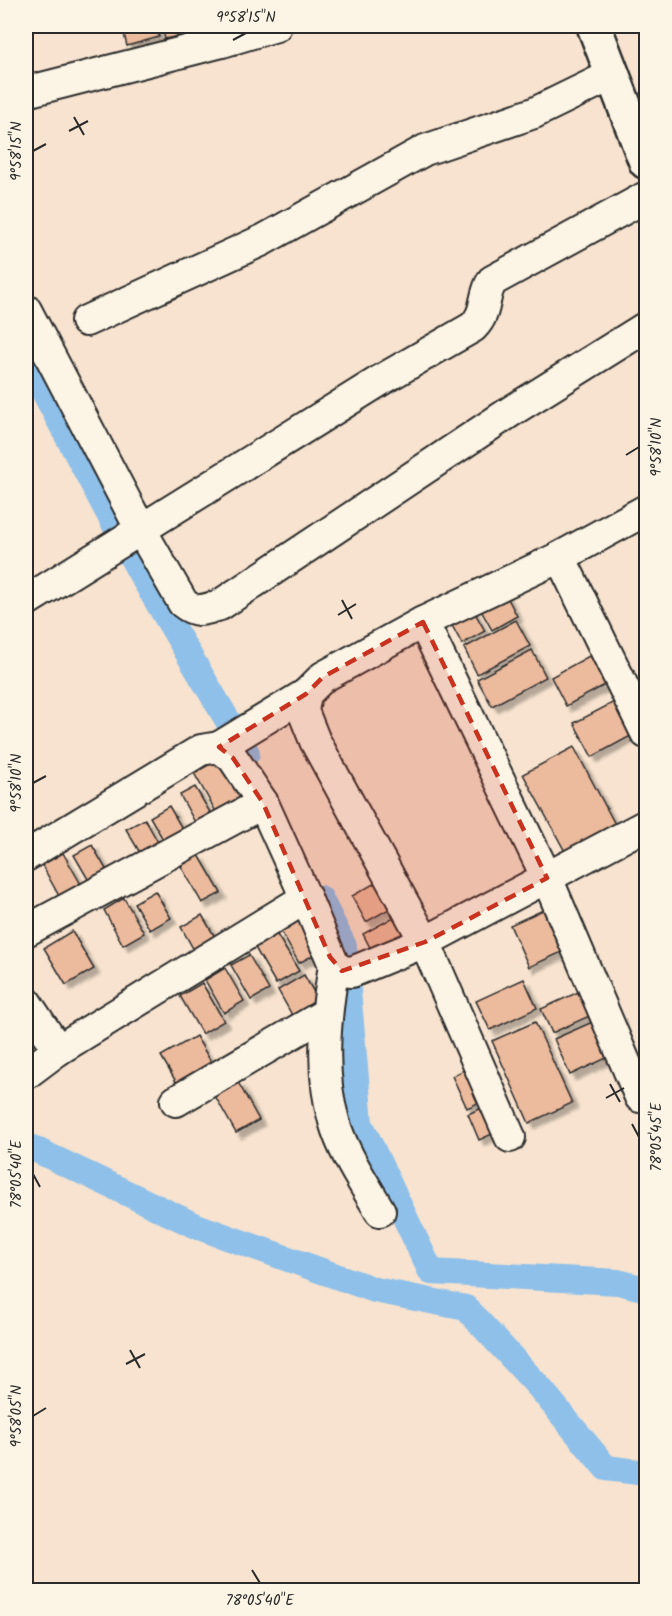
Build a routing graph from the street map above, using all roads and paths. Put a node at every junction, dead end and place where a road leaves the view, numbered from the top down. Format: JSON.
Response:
{"nodes":[{"id":1,"x":276,"y":26,"type":"edge"},
{"id":2,"x":594,"y":26,"type":"edge"},
{"id":3,"x":218,"y":34,"type":"edge"},
{"id":4,"x":614,"y":74,"type":"junction"},
{"id":5,"x":26,"y":92,"type":"edge"},
{"id":6,"x":646,"y":162,"type":"edge"},
{"id":7,"x":646,"y":197,"type":"edge"},
{"id":8,"x":26,"y":310,"type":"edge"},
{"id":9,"x":86,"y":321,"type":"dead end"},
{"id":10,"x":646,"y":327,"type":"edge"},
{"id":11,"x":646,"y":510,"type":"edge"},
{"id":12,"x":140,"y":530,"type":"junction"},
{"id":13,"x":560,"y":557,"type":"junction"},
{"id":14,"x":26,"y":601,"type":"edge"},
{"id":15,"x":423,"y":622,"type":"junction"},
{"id":16,"x":306,"y":694,"type":"junction"},
{"id":17,"x":646,"y":734,"type":"edge"},
{"id":18,"x":219,"y":747,"type":"junction"},
{"id":19,"x":263,"y":803,"type":"junction"},
{"id":20,"x":646,"y":825,"type":"edge"},
{"id":21,"x":26,"y":856,"type":"edge"},
{"id":22,"x":547,"y":879,"type":"junction"},
{"id":23,"x":306,"y":898,"type":"junction"},
{"id":24,"x":26,"y":931,"type":"edge"},
{"id":25,"x":425,"y":942,"type":"junction"},
{"id":26,"x":343,"y":969,"type":"junction"},
{"id":27,"x":26,"y":1002,"type":"edge"},
{"id":28,"x":327,"y":1013,"type":"junction"},
{"id":29,"x":58,"y":1050,"type":"junction"},
{"id":30,"x":26,"y":1074,"type":"edge"},
{"id":31,"x":640,"y":1097,"type":"dead end"},
{"id":32,"x":176,"y":1101,"type":"dead end"},
{"id":33,"x":510,"y":1137,"type":"dead end"},
{"id":34,"x":380,"y":1211,"type":"dead end"}],
"edges":[{"from":1,"to":3,"type":"street"},
{"from":2,"to":4,"type":"main road"},
{"from":3,"to":5,"type":"street"},
{"from":4,"to":6,"type":"main road"},
{"from":4,"to":9,"type":"street"},
{"from":7,"to":12,"type":"street"},
{"from":8,"to":12,"type":"street"},
{"from":10,"to":12,"type":"street"},
{"from":11,"to":13,"type":"street"},
{"from":12,"to":14,"type":"street"},
{"from":13,"to":15,"type":"street"},
{"from":13,"to":17,"type":"street"},
{"from":15,"to":16,"type":"street"},
{"from":15,"to":22,"type":"street"},
{"from":16,"to":18,"type":"street"},
{"from":16,"to":25,"type":"street"},
{"from":18,"to":19,"type":"street"},
{"from":18,"to":21,"type":"street"},
{"from":19,"to":23,"type":"street"},
{"from":19,"to":24,"type":"street"},
{"from":20,"to":22,"type":"street"},
{"from":22,"to":25,"type":"street"},
{"from":22,"to":31,"type":"street"},
{"from":23,"to":26,"type":"street"},
{"from":23,"to":29,"type":"street"},
{"from":25,"to":26,"type":"street"},
{"from":25,"to":33,"type":"street"},
{"from":26,"to":28,"type":"street"},
{"from":27,"to":29,"type":"street"},
{"from":28,"to":32,"type":"street"},
{"from":28,"to":34,"type":"street"},
{"from":29,"to":30,"type":"street"}]}
